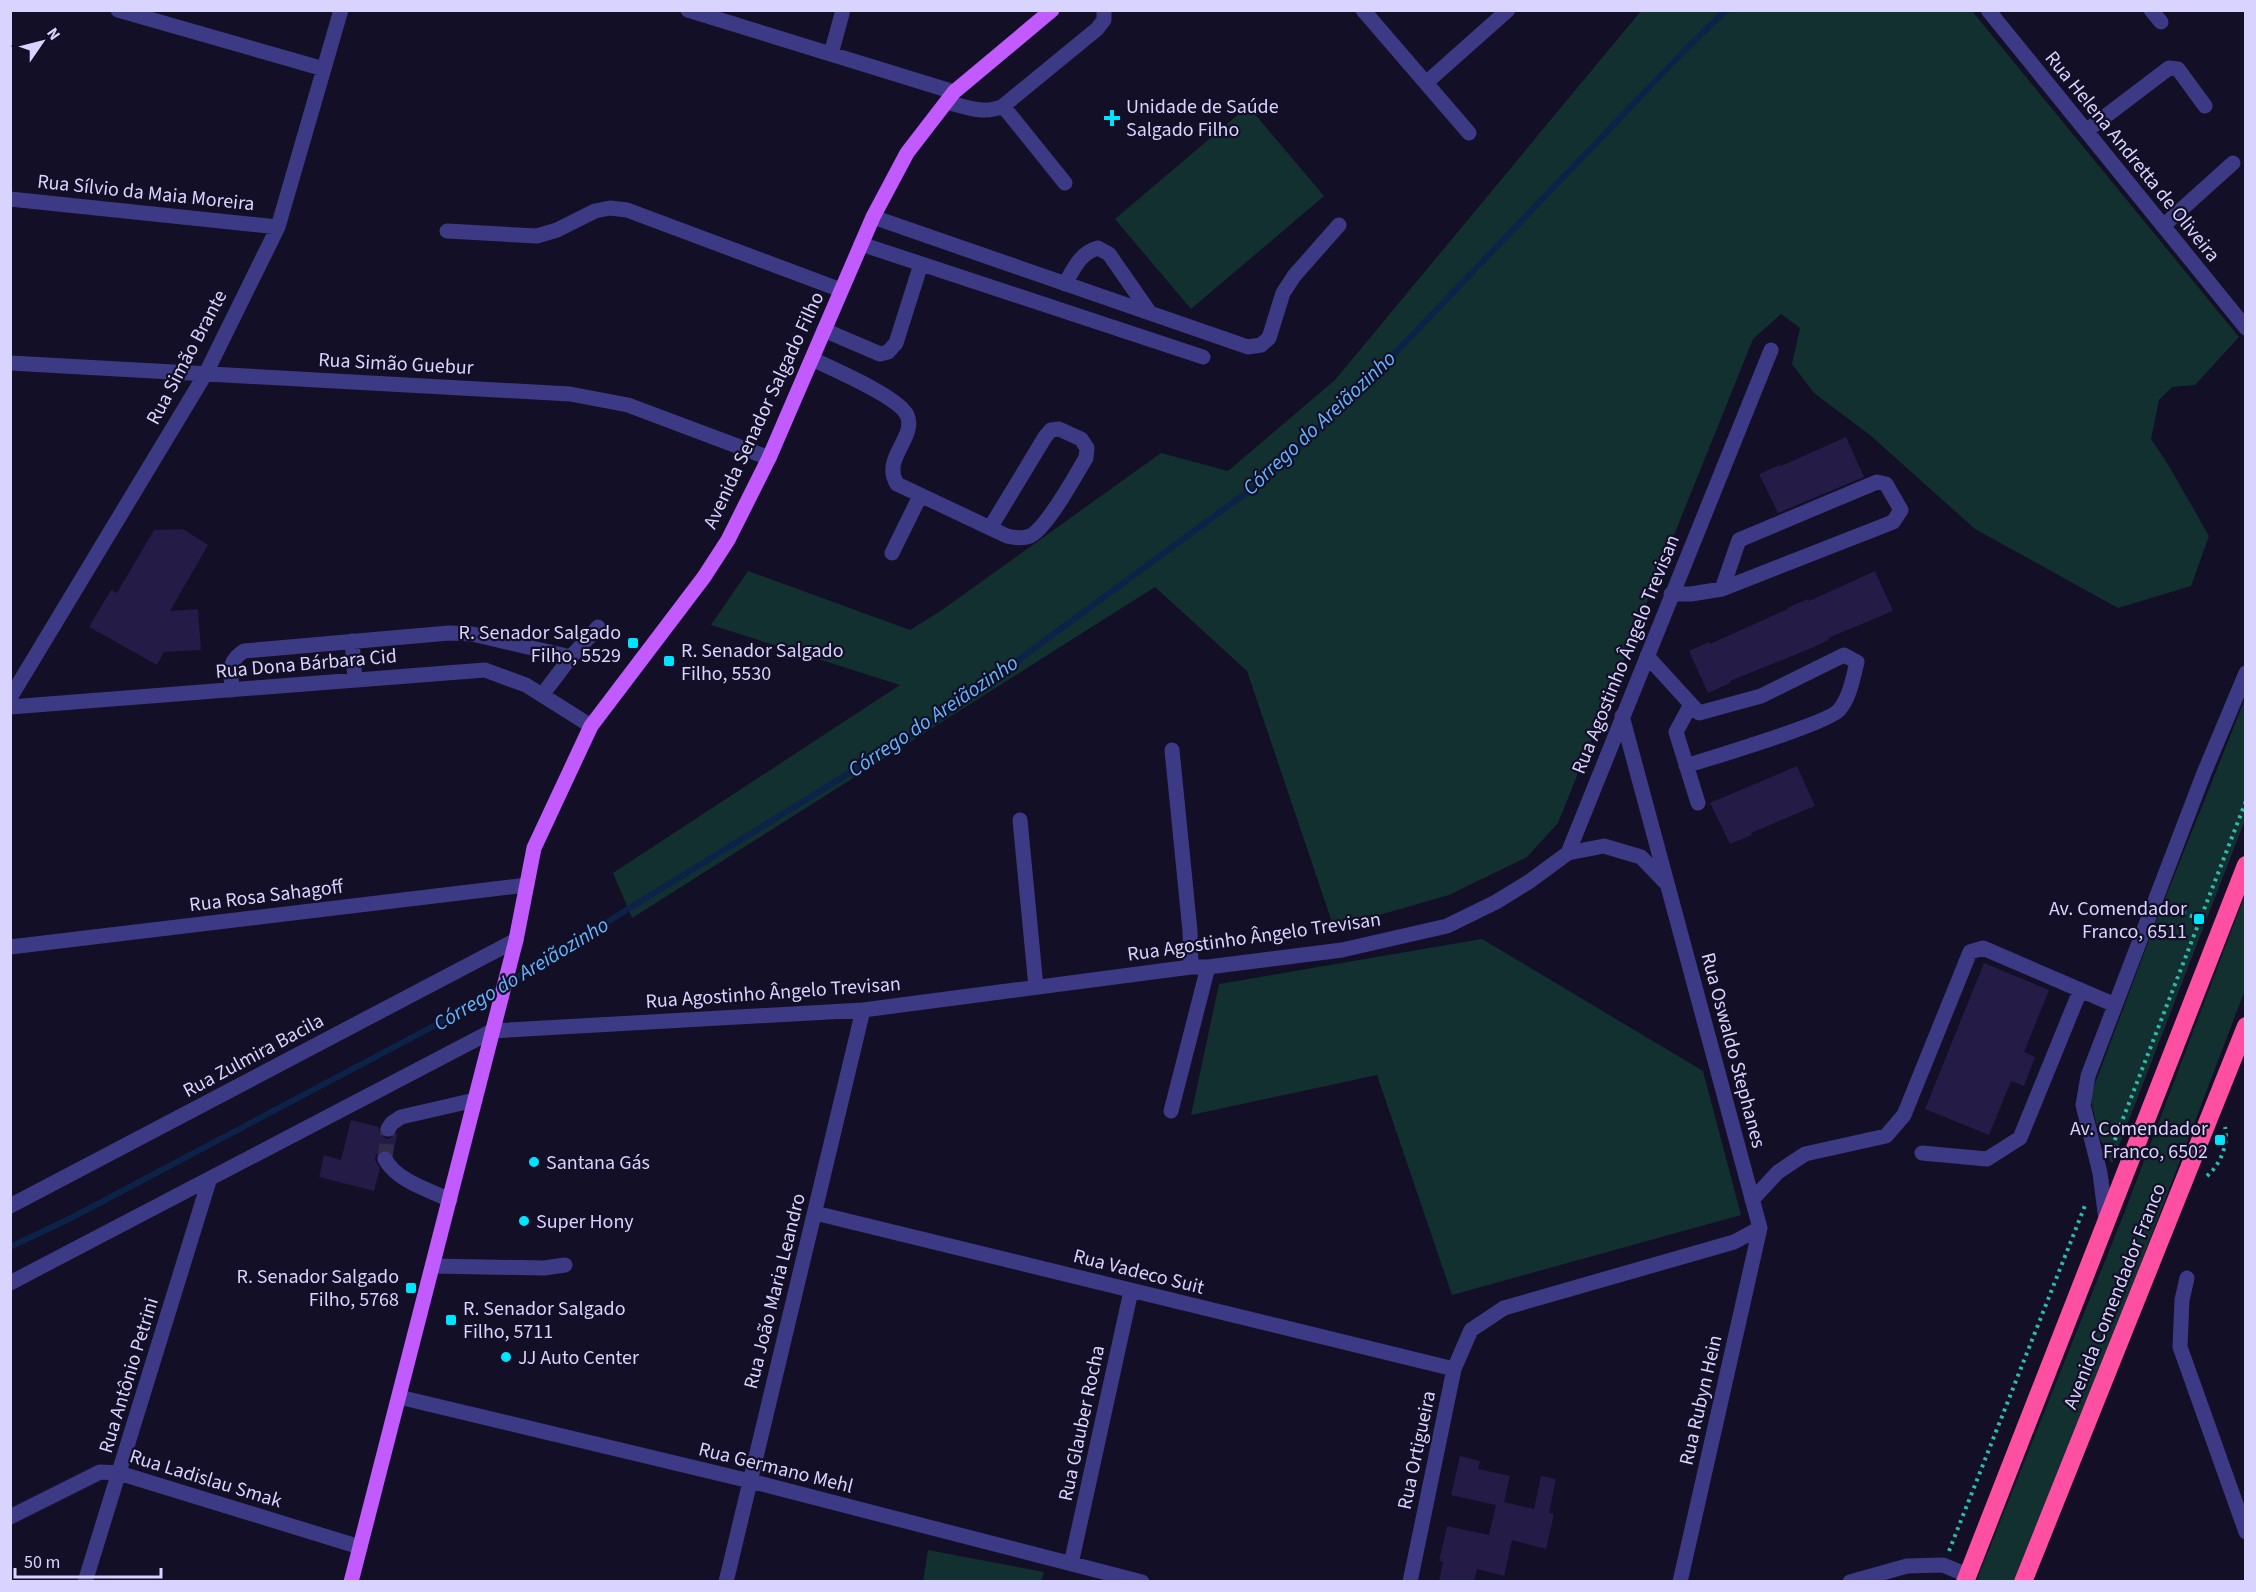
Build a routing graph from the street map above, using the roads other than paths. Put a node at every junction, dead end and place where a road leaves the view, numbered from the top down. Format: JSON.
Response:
{"nodes":[{"id":1,"x":118,"y":10,"type":"edge"},
{"id":2,"x":341,"y":10,"type":"edge"},
{"id":3,"x":688,"y":10,"type":"edge"},
{"id":4,"x":843,"y":10,"type":"edge"},
{"id":5,"x":1052,"y":10,"type":"edge"},
{"id":6,"x":1104,"y":10,"type":"edge"},
{"id":7,"x":1363,"y":10,"type":"edge"},
{"id":8,"x":1508,"y":10,"type":"edge"},
{"id":9,"x":1988,"y":10,"type":"edge"},
{"id":10,"x":831,"y":54,"type":"junction"},
{"id":11,"x":324,"y":69,"type":"junction"},
{"id":12,"x":1427,"y":82,"type":"junction"},
{"id":13,"x":950,"y":97,"type":"junction"},
{"id":14,"x":1003,"y":106,"type":"junction"},
{"id":15,"x":2205,"y":106,"type":"dead end"},
{"id":16,"x":2086,"y":131,"type":"junction"},
{"id":17,"x":1469,"y":133,"type":"dead end"},
{"id":18,"x":2233,"y":163,"type":"dead end"},
{"id":19,"x":1065,"y":183,"type":"dead end"},
{"id":20,"x":10,"y":199,"type":"edge"},
{"id":21,"x":873,"y":218,"type":"junction"},
{"id":22,"x":1339,"y":225,"type":"dead end"},
{"id":23,"x":2163,"y":226,"type":"junction"},
{"id":24,"x":278,"y":227,"type":"junction"},
{"id":25,"x":447,"y":231,"type":"dead end"},
{"id":26,"x":861,"y":244,"type":"junction"},
{"id":27,"x":921,"y":264,"type":"junction"},
{"id":28,"x":1065,"y":284,"type":"junction"},
{"id":29,"x":842,"y":290,"type":"junction"},
{"id":30,"x":1150,"y":313,"type":"junction"},
{"id":31,"x":2246,"y":328,"type":"edge"},
{"id":32,"x":824,"y":330,"type":"junction"},
{"id":33,"x":1771,"y":350,"type":"dead end"},
{"id":34,"x":1203,"y":357,"type":"dead end"},
{"id":35,"x":812,"y":359,"type":"junction"},
{"id":36,"x":10,"y":363,"type":"edge"},
{"id":37,"x":206,"y":373,"type":"junction"},
{"id":38,"x":769,"y":458,"type":"junction"},
{"id":39,"x":920,"y":496,"type":"junction"},
{"id":40,"x":990,"y":528,"type":"junction"},
{"id":41,"x":892,"y":553,"type":"dead end"},
{"id":42,"x":1722,"y":590,"type":"junction"},
{"id":43,"x":1671,"y":594,"type":"junction"},
{"id":44,"x":598,"y":627,"type":"dead end"},
{"id":45,"x":352,"y":641,"type":"junction"},
{"id":46,"x":1647,"y":656,"type":"junction"},
{"id":47,"x":571,"y":657,"type":"junction"},
{"id":48,"x":2246,"y":673,"type":"edge"},
{"id":49,"x":355,"y":680,"type":"junction"},
{"id":50,"x":232,"y":690,"type":"junction"},
{"id":51,"x":542,"y":695,"type":"junction"},
{"id":52,"x":10,"y":698,"type":"edge"},
{"id":53,"x":1690,"y":705,"type":"junction"},
{"id":54,"x":10,"y":707,"type":"edge"},
{"id":55,"x":1622,"y":716,"type":"junction"},
{"id":56,"x":591,"y":726,"type":"junction"},
{"id":57,"x":1172,"y":750,"type":"dead end"},
{"id":58,"x":1686,"y":766,"type":"junction"},
{"id":59,"x":1698,"y":803,"type":"dead end"},
{"id":60,"x":1020,"y":820,"type":"dead end"},
{"id":61,"x":1568,"y":853,"type":"junction"},
{"id":62,"x":2246,"y":865,"type":"edge"},
{"id":63,"x":1667,"y":884,"type":"junction"},
{"id":64,"x":527,"y":885,"type":"junction"},
{"id":65,"x":516,"y":940,"type":"junction"},
{"id":66,"x":10,"y":947,"type":"edge"},
{"id":67,"x":1191,"y":967,"type":"junction"},
{"id":68,"x":1208,"y":967,"type":"junction"},
{"id":69,"x":1036,"y":987,"type":"junction"},
{"id":70,"x":2080,"y":991,"type":"junction"},
{"id":71,"x":2115,"y":1005,"type":"junction"},
{"id":72,"x":863,"y":1010,"type":"junction"},
{"id":73,"x":2246,"y":1026,"type":"edge"},
{"id":74,"x":492,"y":1031,"type":"junction"},
{"id":75,"x":475,"y":1100,"type":"junction"},
{"id":76,"x":1171,"y":1111,"type":"dead end"},
{"id":77,"x":388,"y":1129,"type":"dead end"},
{"id":78,"x":1922,"y":1154,"type":"dead end"},
{"id":79,"x":385,"y":1159,"type":"dead end"},
{"id":80,"x":209,"y":1181,"type":"junction"},
{"id":81,"x":450,"y":1200,"type":"junction"},
{"id":82,"x":1752,"y":1200,"type":"junction"},
{"id":83,"x":10,"y":1206,"type":"edge"},
{"id":84,"x":815,"y":1213,"type":"junction"},
{"id":85,"x":2106,"y":1220,"type":"junction"},
{"id":86,"x":1760,"y":1228,"type":"junction"},
{"id":87,"x":565,"y":1265,"type":"dead end"},
{"id":88,"x":433,"y":1266,"type":"junction"},
{"id":89,"x":2187,"y":1278,"type":"dead end"},
{"id":90,"x":10,"y":1283,"type":"edge"},
{"id":91,"x":1131,"y":1291,"type":"junction"},
{"id":92,"x":1454,"y":1370,"type":"junction"},
{"id":93,"x":399,"y":1397,"type":"junction"},
{"id":94,"x":119,"y":1473,"type":"junction"},
{"id":95,"x":750,"y":1481,"type":"junction"},
{"id":96,"x":10,"y":1517,"type":"edge"},
{"id":97,"x":2246,"y":1532,"type":"edge"},
{"id":98,"x":360,"y":1547,"type":"junction"},
{"id":99,"x":1071,"y":1564,"type":"junction"},
{"id":100,"x":1966,"y":1578,"type":"edge"},
{"id":101,"x":85,"y":1581,"type":"edge"},
{"id":102,"x":351,"y":1581,"type":"edge"},
{"id":103,"x":726,"y":1581,"type":"edge"},
{"id":104,"x":1142,"y":1581,"type":"edge"},
{"id":105,"x":1410,"y":1581,"type":"edge"},
{"id":106,"x":1680,"y":1581,"type":"edge"},
{"id":107,"x":1850,"y":1581,"type":"edge"},
{"id":108,"x":2023,"y":1581,"type":"edge"}],
"edges":[{"from":1,"to":11,"type":"street"},
{"from":2,"to":11,"type":"street","name":"Rua Simão Brante"},
{"from":3,"to":10,"type":"street"},
{"from":4,"to":10,"type":"street"},
{"from":5,"to":13,"type":"main road","name":"Avenida Senador Salgado Filho"},
{"from":6,"to":14,"type":"street"},
{"from":7,"to":12,"type":"street"},
{"from":8,"to":12,"type":"street"},
{"from":9,"to":16,"type":"street","name":"Rua Helena Andretta de Oliveira"},
{"from":10,"to":13,"type":"street"},
{"from":11,"to":24,"type":"street","name":"Rua Simão Brante"},
{"from":12,"to":17,"type":"street"},
{"from":13,"to":14,"type":"street"},
{"from":13,"to":21,"type":"main road","name":"Avenida Senador Salgado Filho"},
{"from":14,"to":19,"type":"street"},
{"from":15,"to":16,"type":"street"},
{"from":16,"to":23,"type":"street","name":"Rua Helena Andretta de Oliveira"},
{"from":18,"to":23,"type":"street"},
{"from":20,"to":24,"type":"street","name":"Rua Sílvio da Maia Moreira"},
{"from":21,"to":26,"type":"main road","name":"Avenida Senador Salgado Filho"},
{"from":21,"to":28,"type":"street"},
{"from":22,"to":30,"type":"street"},
{"from":23,"to":31,"type":"street","name":"Rua Helena Andretta de Oliveira"},
{"from":24,"to":37,"type":"street","name":"Rua Simão Brante"},
{"from":25,"to":29,"type":"street"},
{"from":26,"to":27,"type":"street"},
{"from":26,"to":29,"type":"main road","name":"Avenida Senador Salgado Filho"},
{"from":27,"to":32,"type":"street"},
{"from":27,"to":34,"type":"street"},
{"from":28,"to":30,"type":"street"},
{"from":28,"to":30,"type":"street"},
{"from":29,"to":32,"type":"main road","name":"Avenida Senador Salgado Filho"},
{"from":32,"to":35,"type":"main road","name":"Avenida Senador Salgado Filho"},
{"from":33,"to":43,"type":"street","name":"Rua Agostinho Ângelo Trevisan"},
{"from":35,"to":38,"type":"main road","name":"Avenida Senador Salgado Filho"},
{"from":35,"to":39,"type":"street"},
{"from":36,"to":37,"type":"street","name":"Rua Simão Guebur"},
{"from":37,"to":38,"type":"street","name":"Rua Simão Guebur"},
{"from":37,"to":52,"type":"street","name":"Rua Simão Brante"},
{"from":38,"to":56,"type":"main road","name":"Avenida Senador Salgado Filho"},
{"from":39,"to":40,"type":"street"},
{"from":39,"to":41,"type":"street"},
{"from":40,"to":40,"type":"street"},
{"from":42,"to":42,"type":"street"},
{"from":42,"to":43,"type":"street"},
{"from":43,"to":46,"type":"street","name":"Rua Agostinho Ângelo Trevisan"},
{"from":44,"to":47,"type":"street"},
{"from":45,"to":47,"type":"street"},
{"from":45,"to":49,"type":"street"},
{"from":45,"to":50,"type":"street"},
{"from":46,"to":53,"type":"street"},
{"from":46,"to":55,"type":"street","name":"Rua Agostinho Ângelo Trevisan"},
{"from":47,"to":51,"type":"street"},
{"from":48,"to":71,"type":"street","name":"Avenida Comendador Franco"},
{"from":49,"to":50,"type":"street","name":"Rua Dona Bárbara Cid"},
{"from":49,"to":51,"type":"street","name":"Rua Dona Bárbara Cid"},
{"from":50,"to":54,"type":"street","name":"Rua Dona Bárbara Cid"},
{"from":51,"to":56,"type":"street","name":"Rua Dona Bárbara Cid"},
{"from":53,"to":58,"type":"street"},
{"from":53,"to":58,"type":"street"},
{"from":55,"to":61,"type":"street","name":"Rua Agostinho Ângelo Trevisan"},
{"from":55,"to":63,"type":"street","name":"Rua Oswaldo Stephanes"},
{"from":56,"to":64,"type":"main road","name":"Avenida Senador Salgado Filho"},
{"from":57,"to":67,"type":"street"},
{"from":58,"to":59,"type":"street"},
{"from":60,"to":69,"type":"street"},
{"from":61,"to":63,"type":"street","name":"Rua Oswaldo Stephanes"},
{"from":61,"to":68,"type":"street","name":"Rua Agostinho Ângelo Trevisan"},
{"from":62,"to":85,"type":"highway","name":"Avenida Comendador Franco"},
{"from":63,"to":82,"type":"street","name":"Rua Oswaldo Stephanes"},
{"from":64,"to":65,"type":"main road","name":"Avenida Senador Salgado Filho"},
{"from":64,"to":66,"type":"street","name":"Rua Rosa Sahagoff"},
{"from":65,"to":74,"type":"main road","name":"Avenida Senador Salgado Filho"},
{"from":65,"to":83,"type":"street","name":"Rua Zulmira Bacila"},
{"from":67,"to":68,"type":"street","name":"Rua Agostinho Ângelo Trevisan"},
{"from":67,"to":69,"type":"street","name":"Rua Agostinho Ângelo Trevisan"},
{"from":68,"to":76,"type":"street"},
{"from":69,"to":72,"type":"street","name":"Rua Agostinho Ângelo Trevisan"},
{"from":70,"to":71,"type":"street"},
{"from":70,"to":78,"type":"street"},
{"from":70,"to":82,"type":"street"},
{"from":71,"to":85,"type":"street","name":"Avenida Comendador Franco"},
{"from":72,"to":74,"type":"street","name":"Rua Agostinho Ângelo Trevisan"},
{"from":72,"to":84,"type":"street","name":"Rua João Maria Leandro"},
{"from":73,"to":108,"type":"highway","name":"Avenida Comendador Franco"},
{"from":74,"to":75,"type":"main road","name":"Avenida Senador Salgado Filho"},
{"from":74,"to":80,"type":"street"},
{"from":75,"to":77,"type":"street"},
{"from":75,"to":81,"type":"main road","name":"Avenida Senador Salgado Filho"},
{"from":79,"to":81,"type":"street"},
{"from":80,"to":90,"type":"street"},
{"from":80,"to":94,"type":"street","name":"Rua Antônio Petrini"},
{"from":81,"to":88,"type":"main road","name":"Avenida Senador Salgado Filho"},
{"from":82,"to":86,"type":"street","name":"Rua Oswaldo Stephanes"},
{"from":84,"to":91,"type":"street","name":"Rua Vadeco Suit"},
{"from":84,"to":95,"type":"street","name":"Rua João Maria Leandro"},
{"from":85,"to":100,"type":"highway","name":"Avenida Comendador Franco"},
{"from":86,"to":92,"type":"street","name":"Rua Ortigueira"},
{"from":86,"to":106,"type":"street","name":"Rua Rubyn Hein"},
{"from":87,"to":88,"type":"street"},
{"from":88,"to":93,"type":"main road","name":"Avenida Senador Salgado Filho"},
{"from":89,"to":97,"type":"street"},
{"from":91,"to":92,"type":"street","name":"Rua Vadeco Suit"},
{"from":91,"to":99,"type":"street","name":"Rua Glauber Rocha"},
{"from":92,"to":105,"type":"street","name":"Rua Ortigueira"},
{"from":93,"to":95,"type":"street","name":"Rua Germano Mehl"},
{"from":93,"to":98,"type":"main road","name":"Avenida Senador Salgado Filho"},
{"from":94,"to":96,"type":"street","name":"Rua Ladislau Smak"},
{"from":94,"to":98,"type":"street","name":"Rua Ladislau Smak"},
{"from":94,"to":101,"type":"street","name":"Rua Antônio Petrini"},
{"from":95,"to":99,"type":"street","name":"Rua Germano Mehl"},
{"from":95,"to":103,"type":"street","name":"Rua João Maria Leandro"},
{"from":98,"to":102,"type":"main road","name":"Avenida Senador Salgado Filho"},
{"from":99,"to":104,"type":"street","name":"Rua Germano Mehl"},
{"from":100,"to":107,"type":"street"}]}
